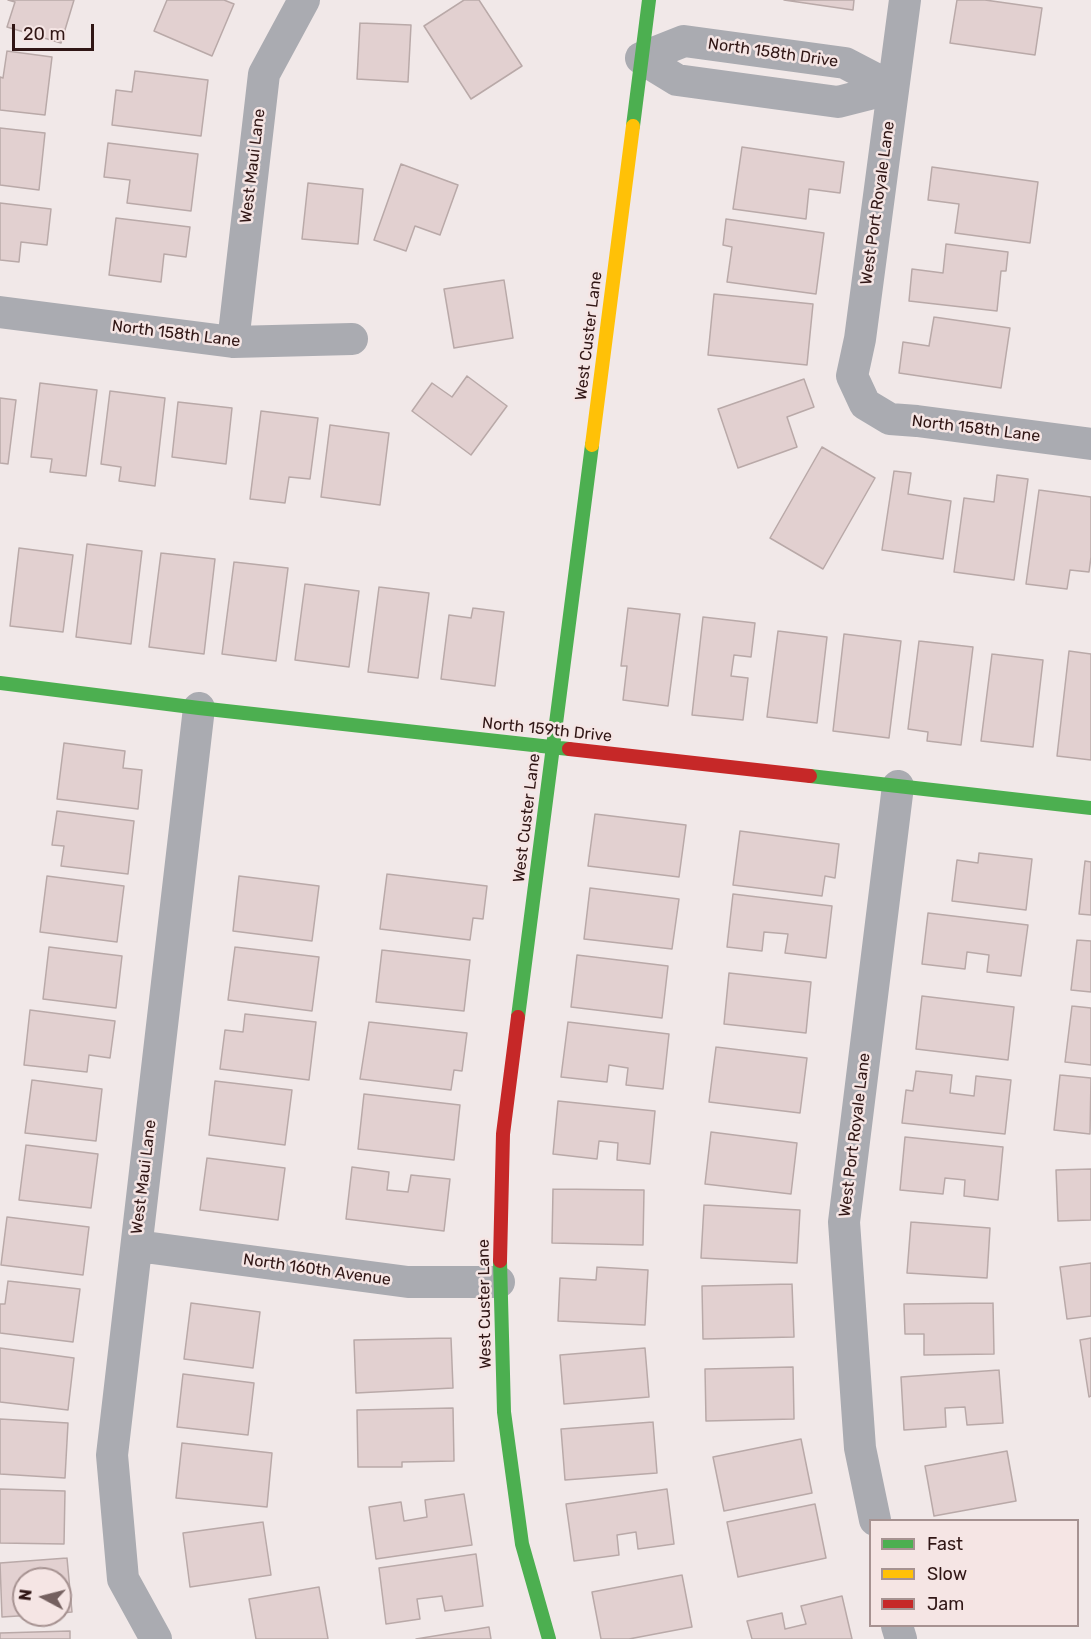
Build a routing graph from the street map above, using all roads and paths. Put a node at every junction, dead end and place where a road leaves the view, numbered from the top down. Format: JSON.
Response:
{"nodes":[{"id":1,"x":304,"y":0,"type":"edge"},
{"id":2,"x":649,"y":0,"type":"edge"},
{"id":3,"x":905,"y":0,"type":"edge"},
{"id":4,"x":790,"y":55,"type":"junction"},
{"id":5,"x":641,"y":58,"type":"junction"},
{"id":6,"x":893,"y":88,"type":"junction"},
{"id":7,"x":783,"y":95,"type":"junction"},
{"id":8,"x":0,"y":312,"type":"edge"},
{"id":9,"x":352,"y":339,"type":"dead end"},
{"id":10,"x":232,"y":342,"type":"junction"},
{"id":11,"x":865,"y":404,"type":"joint"},
{"id":12,"x":1091,"y":444,"type":"edge"},
{"id":13,"x":0,"y":683,"type":"edge"},
{"id":14,"x":199,"y":708,"type":"junction"},
{"id":15,"x":553,"y":747,"type":"junction"},
{"id":16,"x":898,"y":786,"type":"junction"},
{"id":17,"x":1091,"y":808,"type":"edge"},
{"id":18,"x":136,"y":1245,"type":"junction"},
{"id":19,"x":499,"y":1282,"type":"junction"},
{"id":20,"x":875,"y":1519,"type":"edge"},
{"id":21,"x":156,"y":1639,"type":"edge"},
{"id":22,"x":549,"y":1639,"type":"edge"}],
"edges":[{"from":1,"to":10,"type":"street","name":"West Maui Lane"},
{"from":2,"to":5,"type":"street","name":"West Custer Lane"},
{"from":3,"to":6,"type":"street","name":"West Port Royale Lane"},
{"from":4,"to":5,"type":"street","name":"North 158th Drive"},
{"from":4,"to":6,"type":"street","name":"North 158th Drive"},
{"from":4,"to":7,"type":"street"},
{"from":5,"to":7,"type":"street"},
{"from":5,"to":15,"type":"street","name":"West Custer Lane"},
{"from":6,"to":7,"type":"street"},
{"from":6,"to":11,"type":"street","name":"West Port Royale Lane"},
{"from":8,"to":10,"type":"street","name":"North 158th Lane"},
{"from":9,"to":10,"type":"street","name":"North 158th Lane"},
{"from":11,"to":12,"type":"street","name":"North 158th Lane"},
{"from":13,"to":14,"type":"street","name":"North 159th Drive"},
{"from":14,"to":15,"type":"street","name":"North 159th Drive"},
{"from":14,"to":18,"type":"street","name":"West Maui Lane"},
{"from":15,"to":16,"type":"street","name":"North 159th Drive"},
{"from":15,"to":19,"type":"street","name":"West Custer Lane"},
{"from":16,"to":17,"type":"street","name":"North 159th Drive"},
{"from":16,"to":20,"type":"street","name":"West Port Royale Lane"},
{"from":18,"to":19,"type":"street","name":"North 160th Avenue"},
{"from":18,"to":21,"type":"street","name":"West Maui Lane"},
{"from":19,"to":22,"type":"street","name":"West Custer Lane"}]}
